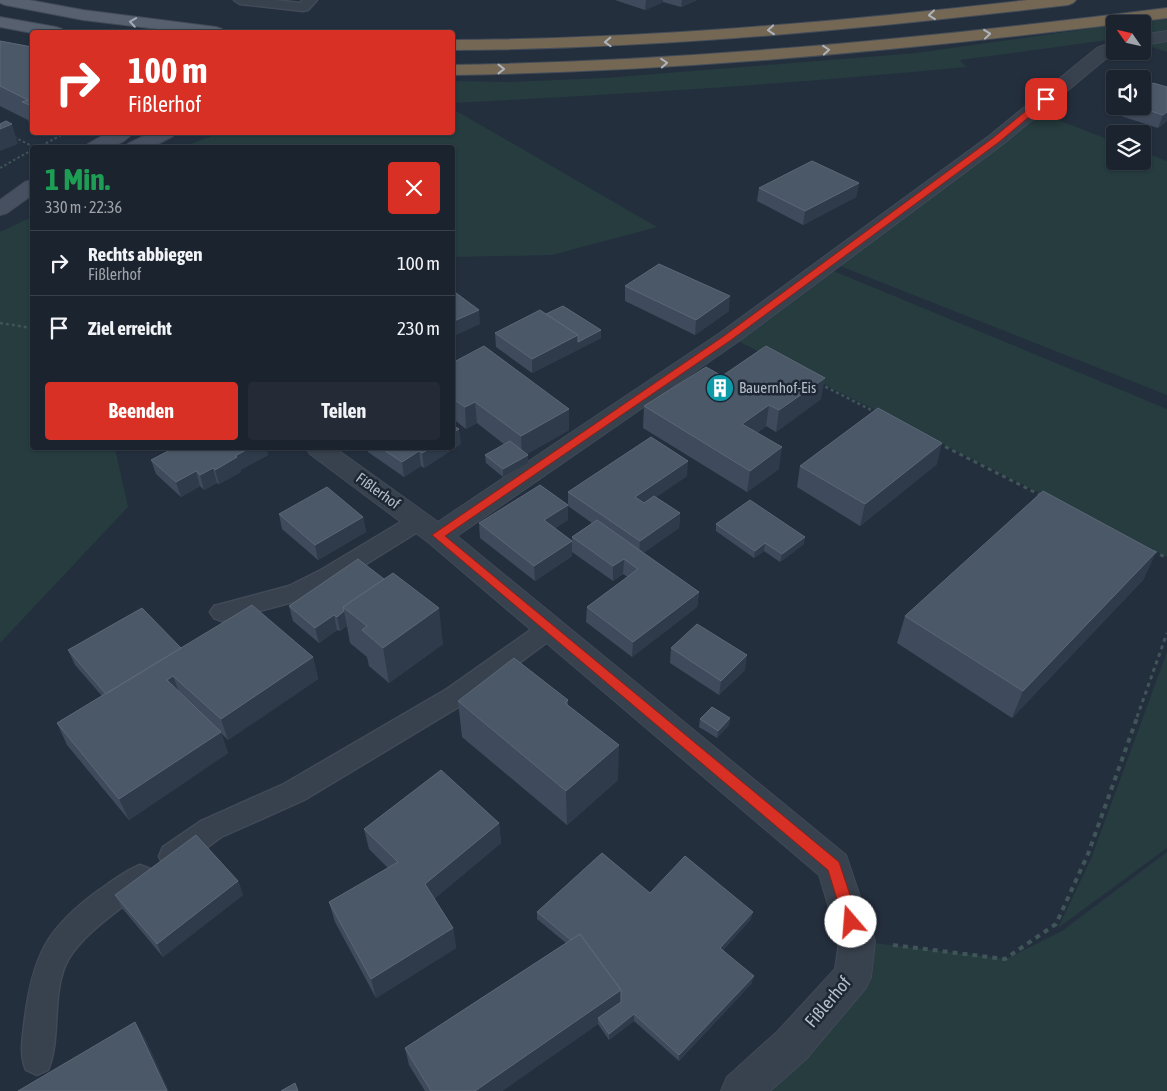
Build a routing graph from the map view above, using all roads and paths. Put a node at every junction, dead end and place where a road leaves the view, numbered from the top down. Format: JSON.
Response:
{"nodes":[{"id":1,"x":5,"y":0,"type":"edge"},
{"id":2,"x":240,"y":0,"type":"edge"},
{"id":3,"x":311,"y":0,"type":"edge"},
{"id":4,"x":1068,"y":0,"type":"edge"},
{"id":5,"x":1167,"y":13,"type":"edge"},
{"id":6,"x":0,"y":22,"type":"edge"},
{"id":7,"x":45,"y":30,"type":"edge"},
{"id":8,"x":200,"y":30,"type":"edge"},
{"id":9,"x":1167,"y":36,"type":"edge"},
{"id":10,"x":1151,"y":39,"type":"edge"},
{"id":11,"x":455,"y":45,"type":"edge"},
{"id":12,"x":1106,"y":50,"type":"edge"},
{"id":13,"x":455,"y":70,"type":"edge"},
{"id":14,"x":9,"y":134,"type":"edge"},
{"id":15,"x":61,"y":135,"type":"edge"},
{"id":16,"x":119,"y":135,"type":"edge"},
{"id":17,"x":160,"y":136,"type":"edge"},
{"id":18,"x":30,"y":145,"type":"edge"},
{"id":19,"x":42,"y":145,"type":"edge"},
{"id":20,"x":100,"y":145,"type":"edge"},
{"id":21,"x":141,"y":145,"type":"edge"},
{"id":22,"x":30,"y":151,"type":"edge"},
{"id":23,"x":0,"y":168,"type":"edge"},
{"id":24,"x":30,"y":187,"type":"edge"},
{"id":25,"x":30,"y":198,"type":"edge"},
{"id":26,"x":0,"y":209,"type":"edge"},
{"id":27,"x":0,"y":214,"type":"edge"},
{"id":28,"x":0,"y":323,"type":"edge"},
{"id":29,"x":30,"y":328,"type":"edge"},
{"id":30,"x":816,"y":382,"type":"edge"},
{"id":31,"x":886,"y":417,"type":"edge"},
{"id":32,"x":930,"y":439,"type":"edge"},
{"id":33,"x":322,"y":450,"type":"edge"},
{"id":34,"x":1044,"y":497,"type":"edge"},
{"id":35,"x":428,"y":528,"type":"junction"},
{"id":36,"x":1149,"y":550,"type":"edge"},
{"id":37,"x":1167,"y":558,"type":"edge"},
{"id":38,"x":222,"y":612,"type":"dead end"},
{"id":39,"x":550,"y":628,"type":"junction"},
{"id":40,"x":1167,"y":633,"type":"edge"},
{"id":41,"x":857,"y":941,"type":"junction"},
{"id":42,"x":37,"y":1059,"type":"dead end"},
{"id":43,"x":741,"y":1091,"type":"edge"}],
"edges":[{"from":8,"to":1,"type":"main road","one_way":true},
{"from":2,"to":3,"type":"lane"},
{"from":4,"to":11,"type":"highway","one_way":true},
{"from":13,"to":5,"type":"highway","one_way":true},
{"from":6,"to":7,"type":"main road"},
{"from":9,"to":10,"type":"street"},
{"from":12,"to":35,"type":"street"},
{"from":14,"to":18,"type":"path"},
{"from":15,"to":19,"type":"path"},
{"from":16,"to":20,"type":"main road"},
{"from":17,"to":21,"type":"main road"},
{"from":22,"to":23,"type":"path"},
{"from":24,"to":26,"type":"main road"},
{"from":25,"to":27,"type":"main road"},
{"from":28,"to":29,"type":"path"},
{"from":30,"to":31,"type":"path"},
{"from":32,"to":34,"type":"path"},
{"from":33,"to":35,"type":"street","name":"Fißlerhof"},
{"from":35,"to":38,"type":"lane"},
{"from":35,"to":39,"type":"street","name":"Fißlerhof"},
{"from":36,"to":37,"type":"path"},
{"from":39,"to":41,"type":"street","name":"Fißlerhof"},
{"from":39,"to":42,"type":"lane"},
{"from":40,"to":41,"type":"path"},
{"from":41,"to":43,"type":"street","name":"Fißlerhof"}]}
